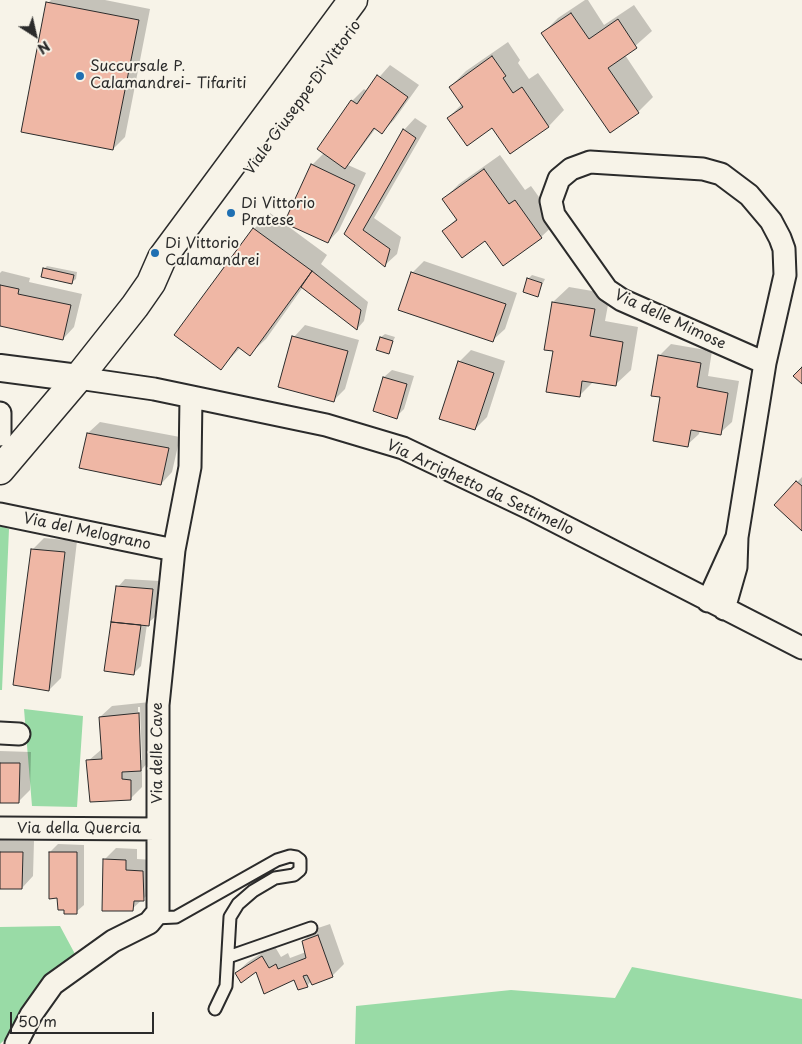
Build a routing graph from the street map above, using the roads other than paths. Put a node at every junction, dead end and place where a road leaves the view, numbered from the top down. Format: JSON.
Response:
{"nodes":[{"id":1,"x":353,"y":0,"type":"edge"},
{"id":2,"x":374,"y":0,"type":"edge"},
{"id":3,"x":151,"y":283,"type":"junction"},
{"id":4,"x":765,"y":363,"type":"junction"},
{"id":5,"x":0,"y":368,"type":"edge"},
{"id":6,"x":78,"y":378,"type":"junction"},
{"id":7,"x":191,"y":397,"type":"junction"},
{"id":8,"x":0,"y":414,"type":"edge"},
{"id":9,"x":0,"y":435,"type":"edge"},
{"id":10,"x":0,"y":470,"type":"edge"},
{"id":11,"x":0,"y":514,"type":"edge"},
{"id":12,"x":174,"y":550,"type":"junction"},
{"id":13,"x":716,"y":605,"type":"junction"},
{"id":14,"x":802,"y":648,"type":"edge"},
{"id":15,"x":0,"y":828,"type":"edge"},
{"id":16,"x":158,"y":829,"type":"junction"},
{"id":17,"x":155,"y":918,"type":"junction"},
{"id":18,"x":311,"y":928,"type":"dead end"},
{"id":19,"x":228,"y":957,"type":"junction"},
{"id":20,"x":216,"y":1009,"type":"dead end"},
{"id":21,"x":16,"y":1044,"type":"edge"}],
"edges":[{"from":1,"to":3,"type":"main road","name":"Viale Giuseppe Di Vittorio"},
{"from":2,"to":3,"type":"main road","name":"Viale Giuseppe Di Vittorio"},
{"from":3,"to":6,"type":"main road","name":"Viale Giuseppe Di Vittorio"},
{"from":4,"to":4,"type":"street","name":"Via delle Mimose"},
{"from":4,"to":13,"type":"street","name":"Via delle Mimose"},
{"from":5,"to":6,"type":"street"},
{"from":6,"to":7,"type":"street","name":"Via Arrighetto da Settimello"},
{"from":6,"to":10,"type":"main road","name":"Viale Giuseppe Di Vittorio"},
{"from":7,"to":12,"type":"street","name":"Via delle Cave"},
{"from":7,"to":13,"type":"street","name":"Via Arrighetto da Settimello"},
{"from":8,"to":9,"type":"street"},
{"from":11,"to":12,"type":"street","name":"Via del Melograno"},
{"from":12,"to":16,"type":"street","name":"Via delle Cave"},
{"from":13,"to":14,"type":"street","name":"Via Arrighetto da Settimello"},
{"from":15,"to":16,"type":"street","name":"Via della Quercia"},
{"from":16,"to":17,"type":"street","name":"Via delle Cave"},
{"from":17,"to":19,"type":"lane"},
{"from":17,"to":21,"type":"street"},
{"from":18,"to":19,"type":"lane"},
{"from":19,"to":20,"type":"lane"}]}
